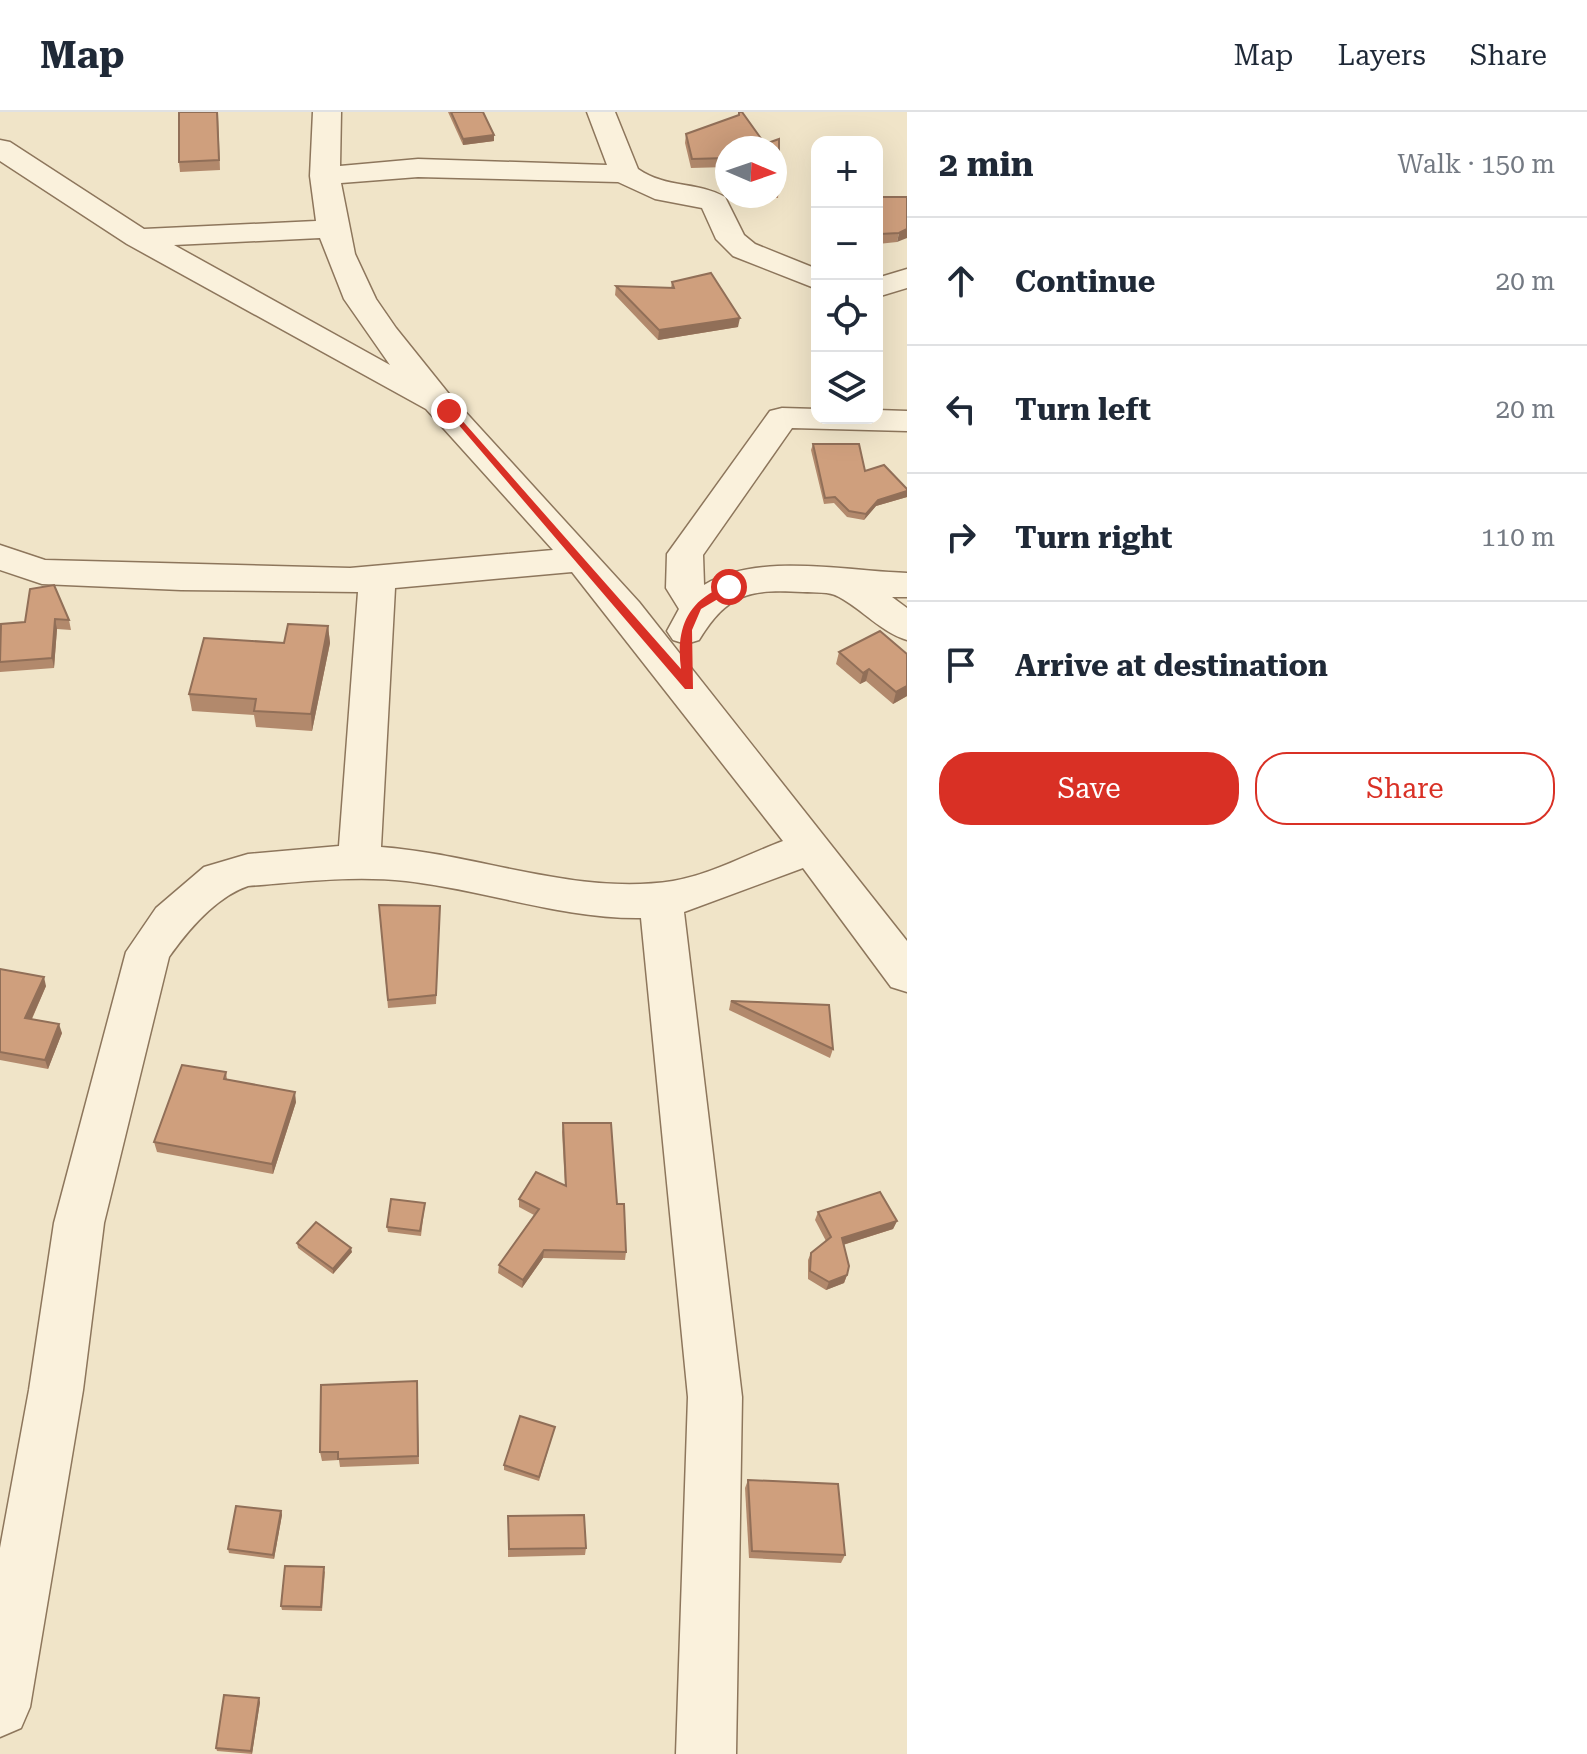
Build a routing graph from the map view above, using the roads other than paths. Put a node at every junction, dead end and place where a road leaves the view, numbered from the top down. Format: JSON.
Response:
{"nodes":[{"id":1,"x":327,"y":112,"type":"edge"},
{"id":2,"x":601,"y":112,"type":"edge"},
{"id":3,"x":0,"y":148,"type":"edge"},
{"id":4,"x":625,"y":174,"type":"junction"},
{"id":5,"x":324,"y":176,"type":"junction"},
{"id":6,"x":331,"y":229,"type":"junction"},
{"id":7,"x":138,"y":238,"type":"junction"},
{"id":8,"x":811,"y":278,"type":"edge"},
{"id":9,"x":907,"y":278,"type":"edge"},
{"id":10,"x":883,"y":286,"type":"edge"},
{"id":11,"x":449,"y":411,"type":"junction"},
{"id":12,"x":907,"y":421,"type":"edge"},
{"id":13,"x":0,"y":557,"type":"edge"},
{"id":14,"x":582,"y":559,"type":"junction"},
{"id":15,"x":377,"y":579,"type":"junction"},
{"id":16,"x":844,"y":583,"type":"junction"},
{"id":17,"x":907,"y":585,"type":"edge"},
{"id":18,"x":697,"y":607,"type":"junction"},
{"id":19,"x":907,"y":627,"type":"edge"},
{"id":20,"x":689,"y":686,"type":"junction"},
{"id":21,"x":811,"y":848,"type":"junction"},
{"id":22,"x":359,"y":861,"type":"junction"},
{"id":23,"x":661,"y":901,"type":"junction"},
{"id":24,"x":907,"y":974,"type":"edge"},
{"id":25,"x":0,"y":1707,"type":"edge"},
{"id":26,"x":706,"y":1754,"type":"edge"}],
"edges":[{"from":1,"to":5,"type":"street"},
{"from":2,"to":4,"type":"street"},
{"from":3,"to":7,"type":"street"},
{"from":4,"to":5,"type":"street"},
{"from":4,"to":8,"type":"street"},
{"from":5,"to":6,"type":"street"},
{"from":6,"to":7,"type":"street"},
{"from":6,"to":11,"type":"street"},
{"from":7,"to":11,"type":"street"},
{"from":9,"to":10,"type":"street"},
{"from":11,"to":14,"type":"street"},
{"from":12,"to":18,"type":"street"},
{"from":13,"to":15,"type":"street"},
{"from":14,"to":15,"type":"street"},
{"from":14,"to":20,"type":"street"},
{"from":15,"to":22,"type":"street"},
{"from":16,"to":17,"type":"street"},
{"from":16,"to":18,"type":"street"},
{"from":16,"to":19,"type":"street"},
{"from":18,"to":20,"type":"street"},
{"from":20,"to":21,"type":"street"},
{"from":21,"to":23,"type":"street"},
{"from":21,"to":24,"type":"street"},
{"from":22,"to":23,"type":"street"},
{"from":22,"to":25,"type":"street"},
{"from":23,"to":26,"type":"street"}]}
